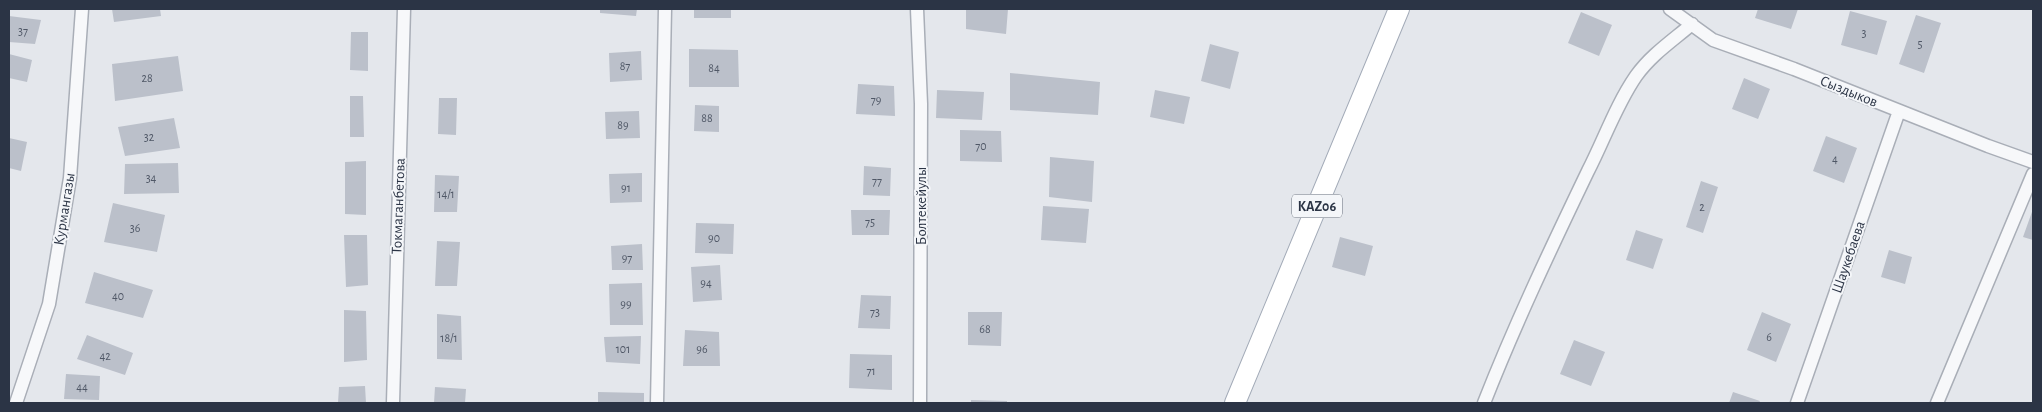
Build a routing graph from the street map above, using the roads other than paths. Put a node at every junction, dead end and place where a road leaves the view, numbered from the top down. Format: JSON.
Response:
{"nodes":[{"id":1,"x":82,"y":9,"type":"edge"},
{"id":2,"x":404,"y":9,"type":"edge"},
{"id":3,"x":665,"y":9,"type":"edge"},
{"id":4,"x":917,"y":9,"type":"edge"},
{"id":5,"x":1399,"y":9,"type":"edge"},
{"id":6,"x":1670,"y":9,"type":"edge"},
{"id":7,"x":1692,"y":24,"type":"junction"},
{"id":8,"x":1899,"y":111,"type":"junction"},
{"id":9,"x":2033,"y":162,"type":"edge"},
{"id":10,"x":2033,"y":174,"type":"edge"},
{"id":11,"x":16,"y":403,"type":"edge"},
{"id":12,"x":394,"y":403,"type":"edge"},
{"id":13,"x":657,"y":403,"type":"edge"},
{"id":14,"x":920,"y":403,"type":"edge"},
{"id":15,"x":1235,"y":403,"type":"edge"},
{"id":16,"x":1484,"y":403,"type":"edge"},
{"id":17,"x":1797,"y":403,"type":"edge"},
{"id":18,"x":1937,"y":403,"type":"edge"}],
"edges":[{"from":1,"to":11,"type":"street","name":"Курмангазы"},
{"from":2,"to":12,"type":"street","name":"Токмаганбетова"},
{"from":3,"to":13,"type":"street"},
{"from":4,"to":14,"type":"street","name":"Болтекейулы"},
{"from":5,"to":15,"type":"main road","number":"KАZ06"},
{"from":6,"to":7,"type":"street","name":"Сыздыков"},
{"from":7,"to":8,"type":"street","name":"Сыздыков"},
{"from":7,"to":16,"type":"street"},
{"from":8,"to":9,"type":"street","name":"Сыздыков"},
{"from":8,"to":17,"type":"street","name":"Шаукебаева"},
{"from":10,"to":18,"type":"street"}]}
